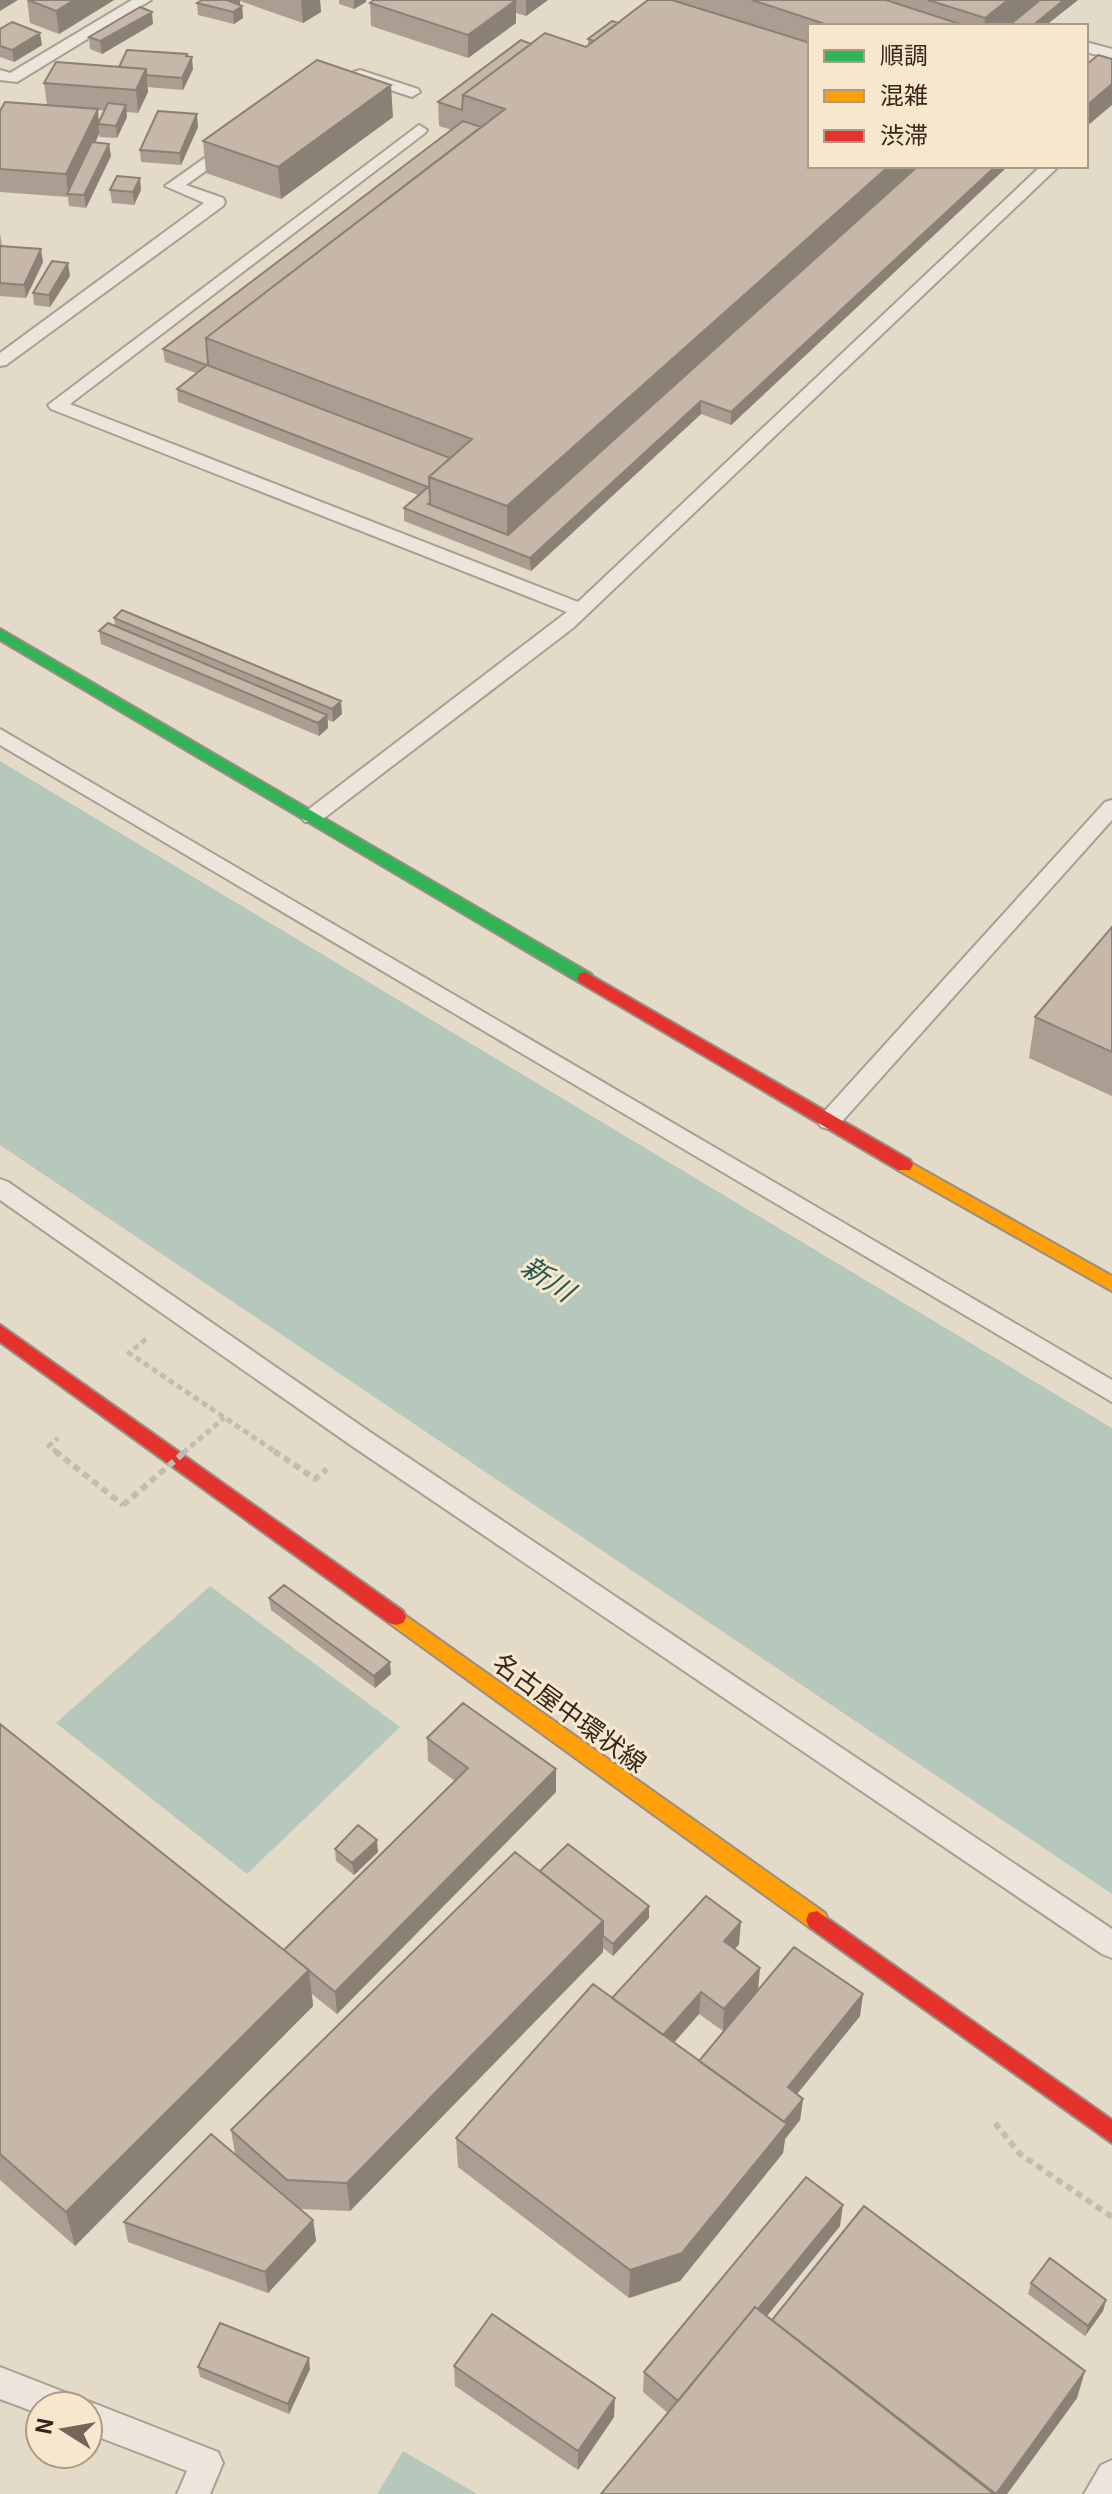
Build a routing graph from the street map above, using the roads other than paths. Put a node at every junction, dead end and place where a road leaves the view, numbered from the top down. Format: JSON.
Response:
{"nodes":[{"id":1,"x":143,"y":0,"type":"edge"},
{"id":2,"x":1088,"y":48,"type":"edge"},
{"id":3,"x":1112,"y":54,"type":"edge"},
{"id":4,"x":337,"y":67,"type":"edge"},
{"id":5,"x":0,"y":75,"type":"edge"},
{"id":6,"x":412,"y":92,"type":"dead end"},
{"id":7,"x":419,"y":130,"type":"dead end"},
{"id":8,"x":249,"y":131,"type":"edge"},
{"id":9,"x":1049,"y":168,"type":"edge"},
{"id":10,"x":0,"y":361,"type":"edge"},
{"id":11,"x":580,"y":610,"type":"junction"},
{"id":12,"x":0,"y":634,"type":"edge"},
{"id":13,"x":0,"y":736,"type":"edge"},
{"id":14,"x":1112,"y":807,"type":"edge"},
{"id":15,"x":312,"y":817,"type":"junction"},
{"id":16,"x":829,"y":1121,"type":"junction"},
{"id":17,"x":0,"y":1188,"type":"edge"},
{"id":18,"x":1112,"y":1284,"type":"edge"},
{"id":19,"x":0,"y":1332,"type":"edge"},
{"id":20,"x":1112,"y":1392,"type":"edge"},
{"id":21,"x":1112,"y":1945,"type":"edge"},
{"id":22,"x":1112,"y":2133,"type":"edge"},
{"id":23,"x":0,"y":2383,"type":"edge"},
{"id":24,"x":24,"y":2392,"type":"edge"},
{"id":25,"x":104,"y":2423,"type":"edge"},
{"id":26,"x":1112,"y":2476,"type":"edge"},
{"id":27,"x":193,"y":2494,"type":"edge"},
{"id":28,"x":1100,"y":2494,"type":"edge"}],
"edges":[{"from":1,"to":5,"type":"lane"},
{"from":2,"to":3,"type":"lane"},
{"from":4,"to":6,"type":"lane"},
{"from":7,"to":11,"type":"lane"},
{"from":8,"to":10,"type":"lane"},
{"from":9,"to":11,"type":"lane"},
{"from":11,"to":15,"type":"lane"},
{"from":12,"to":15,"type":"street"},
{"from":13,"to":20,"type":"lane"},
{"from":14,"to":16,"type":"lane"},
{"from":15,"to":16,"type":"street"},
{"from":16,"to":18,"type":"street"},
{"from":17,"to":21,"type":"lane"},
{"from":19,"to":22,"type":"street","name":"名古屋中環状線"},
{"from":23,"to":24,"type":"lane"},
{"from":25,"to":27,"type":"lane"},
{"from":26,"to":28,"type":"lane"}]}
